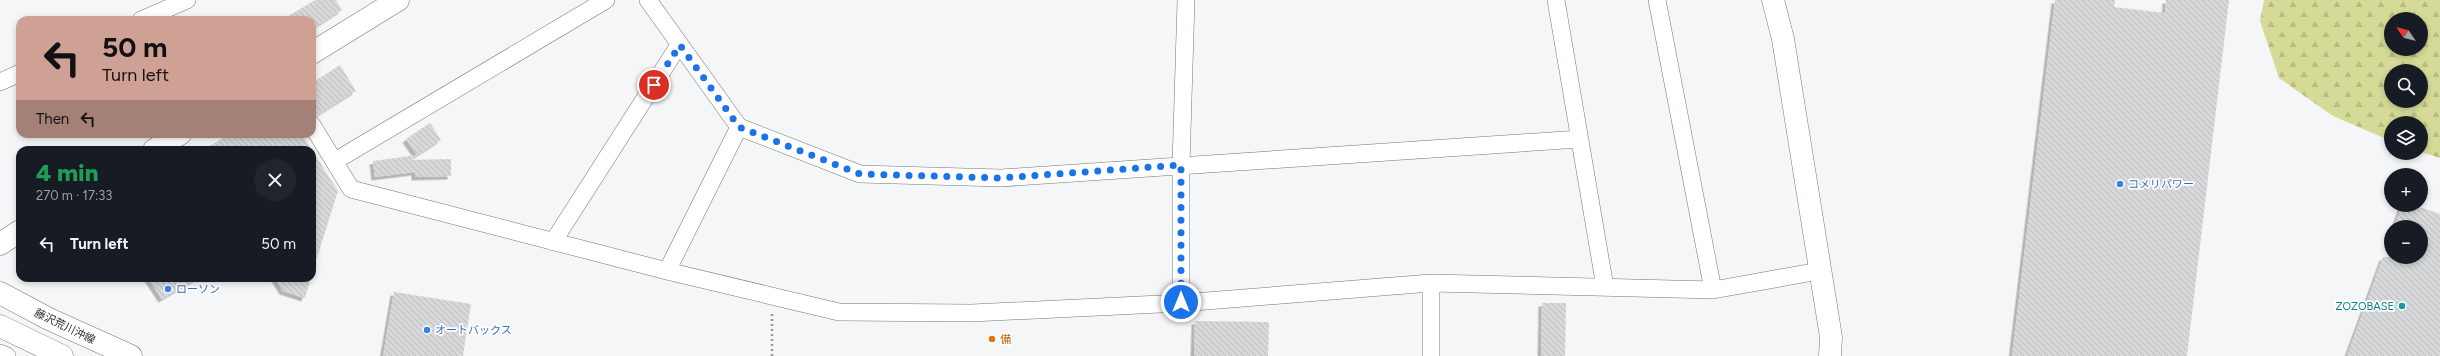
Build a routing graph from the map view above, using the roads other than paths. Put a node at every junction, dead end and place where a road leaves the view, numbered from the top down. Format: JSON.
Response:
{"nodes":[{"id":1,"x":187,"y":0,"type":"edge"},
{"id":2,"x":398,"y":0,"type":"edge"},
{"id":3,"x":606,"y":0,"type":"edge"},
{"id":4,"x":648,"y":0,"type":"edge"},
{"id":5,"x":1186,"y":0,"type":"edge"},
{"id":6,"x":1556,"y":0,"type":"edge"},
{"id":7,"x":1657,"y":0,"type":"edge"},
{"id":8,"x":1773,"y":0,"type":"edge"},
{"id":9,"x":150,"y":16,"type":"edge"},
{"id":10,"x":680,"y":45,"type":"junction"},
{"id":11,"x":316,"y":51,"type":"edge"},
{"id":12,"x":16,"y":75,"type":"edge"},
{"id":13,"x":0,"y":82,"type":"edge"},
{"id":14,"x":739,"y":127,"type":"junction"},
{"id":15,"x":316,"y":131,"type":"edge"},
{"id":16,"x":174,"y":138,"type":"edge"},
{"id":17,"x":1580,"y":139,"type":"junction"},
{"id":18,"x":160,"y":146,"type":"edge"},
{"id":19,"x":335,"y":161,"type":"junction"},
{"id":20,"x":1181,"y":165,"type":"junction"},
{"id":21,"x":16,"y":234,"type":"edge"},
{"id":22,"x":553,"y":242,"type":"junction"},
{"id":23,"x":0,"y":244,"type":"edge"},
{"id":24,"x":667,"y":271,"type":"junction"},
{"id":25,"x":1819,"y":271,"type":"junction"},
{"id":26,"x":1432,"y":283,"type":"junction"},
{"id":27,"x":1605,"y":287,"type":"junction"},
{"id":28,"x":1713,"y":290,"type":"junction"},
{"id":29,"x":0,"y":293,"type":"edge"},
{"id":30,"x":1181,"y":302,"type":"junction"},
{"id":31,"x":0,"y":326,"type":"edge"},
{"id":32,"x":0,"y":353,"type":"edge"},
{"id":33,"x":7,"y":356,"type":"edge"},
{"id":34,"x":62,"y":356,"type":"edge"},
{"id":35,"x":131,"y":356,"type":"edge"},
{"id":36,"x":1432,"y":356,"type":"edge"},
{"id":37,"x":1830,"y":356,"type":"edge"}],
"edges":[{"from":1,"to":9,"type":"street"},
{"from":2,"to":11,"type":"main road"},
{"from":3,"to":19,"type":"street"},
{"from":4,"to":10,"type":"street"},
{"from":5,"to":20,"type":"street"},
{"from":6,"to":17,"type":"street"},
{"from":7,"to":28,"type":"street"},
{"from":8,"to":25,"type":"main road"},
{"from":10,"to":14,"type":"street"},
{"from":10,"to":22,"type":"street"},
{"from":12,"to":13,"type":"street"},
{"from":14,"to":20,"type":"street"},
{"from":14,"to":24,"type":"street"},
{"from":15,"to":19,"type":"street"},
{"from":16,"to":18,"type":"main road"},
{"from":17,"to":20,"type":"street"},
{"from":17,"to":27,"type":"street"},
{"from":19,"to":22,"type":"street"},
{"from":20,"to":30,"type":"street"},
{"from":21,"to":23,"type":"main road"},
{"from":22,"to":24,"type":"street"},
{"from":24,"to":30,"type":"street"},
{"from":25,"to":28,"type":"street"},
{"from":25,"to":37,"type":"main road"},
{"from":26,"to":27,"type":"street"},
{"from":26,"to":30,"type":"street"},
{"from":26,"to":36,"type":"street"},
{"from":27,"to":28,"type":"street"},
{"from":29,"to":35,"type":"main road","name":"藤沢荒川沖線"},
{"from":31,"to":34,"type":"main road"},
{"from":32,"to":33,"type":"street"}]}
